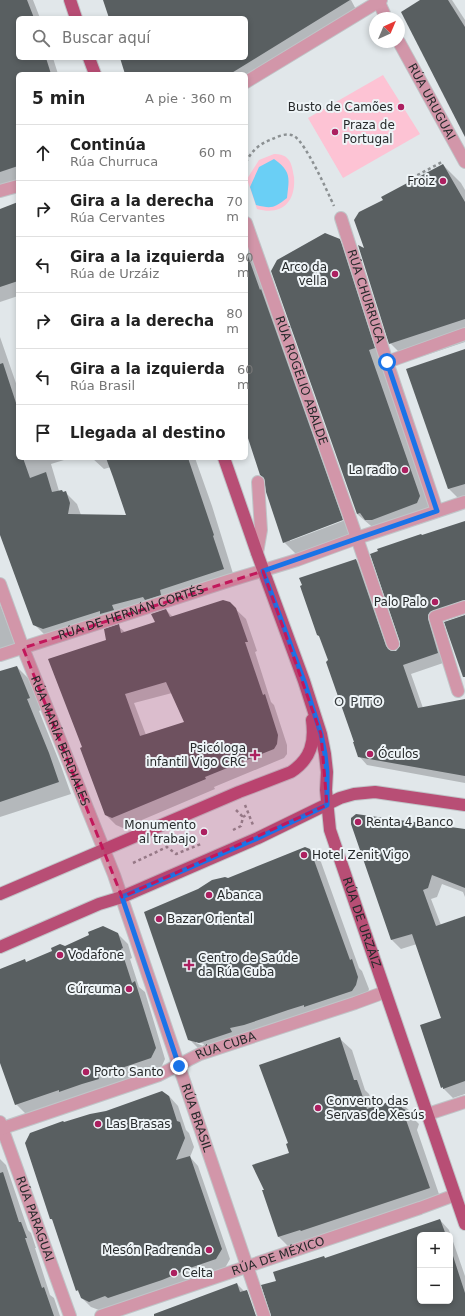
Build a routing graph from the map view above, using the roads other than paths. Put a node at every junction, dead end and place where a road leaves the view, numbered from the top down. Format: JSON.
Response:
{"nodes":[{"id":1,"x":70,"y":0,"type":"edge"},
{"id":2,"x":379,"y":1,"type":"edge"},
{"id":3,"x":384,"y":12,"type":"edge"},
{"id":4,"x":75,"y":16,"type":"edge"},
{"id":5,"x":402,"y":48,"type":"edge"},
{"id":6,"x":90,"y":60,"type":"edge"},
{"id":7,"x":94,"y":72,"type":"edge"},
{"id":8,"x":248,"y":81,"type":"edge"},
{"id":9,"x":465,"y":162,"type":"edge"},
{"id":10,"x":16,"y":187,"type":"edge"},
{"id":11,"x":0,"y":191,"type":"edge"},
{"id":12,"x":341,"y":218,"type":"road end"},
{"id":13,"x":248,"y":229,"type":"edge"},
{"id":14,"x":465,"y":334,"type":"edge"},
{"id":15,"x":387,"y":362,"type":"junction"},
{"id":16,"x":225,"y":460,"type":"edge"},
{"id":17,"x":258,"y":482,"type":"dead end"},
{"id":18,"x":465,"y":502,"type":"edge"},
{"id":19,"x":437,"y":511,"type":"junction"},
{"id":20,"x":357,"y":538,"type":"junction"},
{"id":21,"x":257,"y":553,"type":"junction"},
{"id":22,"x":263,"y":571,"type":"junction"},
{"id":23,"x":0,"y":584,"type":"edge"},
{"id":24,"x":465,"y":607,"type":"edge"},
{"id":25,"x":393,"y":644,"type":"dead end"},
{"id":26,"x":23,"y":648,"type":"junction"},
{"id":27,"x":0,"y":655,"type":"edge"},
{"id":28,"x":304,"y":681,"type":"junction"},
{"id":29,"x":462,"y":688,"type":"edge"},
{"id":30,"x":327,"y":805,"type":"junction"},
{"id":31,"x":465,"y":805,"type":"edge"},
{"id":32,"x":104,"y":850,"type":"junction"},
{"id":33,"x":0,"y":894,"type":"edge"},
{"id":34,"x":122,"y":897,"type":"junction"},
{"id":35,"x":0,"y":947,"type":"edge"},
{"id":36,"x":385,"y":992,"type":"junction"},
{"id":37,"x":179,"y":1066,"type":"junction"},
{"id":38,"x":465,"y":1102,"type":"edge"},
{"id":39,"x":428,"y":1114,"type":"junction"},
{"id":40,"x":1,"y":1126,"type":"edge"},
{"id":41,"x":455,"y":1194,"type":"junction"},
{"id":42,"x":465,"y":1224,"type":"edge"},
{"id":43,"x":247,"y":1266,"type":"junction"},
{"id":44,"x":70,"y":1316,"type":"edge"},
{"id":45,"x":102,"y":1316,"type":"edge"},
{"id":46,"x":264,"y":1316,"type":"edge"}],
"edges":[{"from":1,"to":4,"type":"main road"},
{"from":2,"to":3,"type":"street"},
{"from":2,"to":8,"type":"street"},
{"from":5,"to":9,"type":"street","name":"RÚA URUGUAI"},
{"from":6,"to":7,"type":"main road"},
{"from":10,"to":11,"type":"street"},
{"from":12,"to":15,"type":"street","name":"RÚA CHURRUCA"},
{"from":13,"to":20,"type":"street","name":"RÚA ROGELIO ABALDE"},
{"from":14,"to":15,"type":"street"},
{"from":15,"to":19,"type":"street","name":"RÚA CHURRUCA"},
{"from":16,"to":21,"type":"main road","name":"RÚA DE URZÁIZ"},
{"from":17,"to":21,"type":"street"},
{"from":18,"to":19,"type":"street","name":"RÚA DE HERNÁN CORTÉS"},
{"from":19,"to":20,"type":"street","name":"RÚA DE HERNÁN CORTÉS"},
{"from":20,"to":22,"type":"street","name":"RÚA DE HERNÁN CORTÉS"},
{"from":20,"to":25,"type":"street","name":"RÚA ROGELIO ABALDE"},
{"from":21,"to":22,"type":"main road","name":"RÚA DE URZÁIZ"},
{"from":22,"to":26,"type":"street","name":"RÚA DE HERNÁN CORTÉS"},
{"from":22,"to":28,"type":"main road","name":"RÚA DE URZÁIZ"},
{"from":23,"to":26,"type":"street","name":"RÚA MARÍA BERDIALES"},
{"from":24,"to":29,"type":"street"},
{"from":26,"to":27,"type":"street","name":"RÚA DE HERNÁN CORTÉS"},
{"from":26,"to":32,"type":"street","name":"RÚA MARÍA BERDIALES"},
{"from":28,"to":30,"type":"main road","name":"RÚA DE URZÁIZ"},
{"from":28,"to":32,"type":"main road"},
{"from":30,"to":31,"type":"main road"},
{"from":30,"to":34,"type":"main road"},
{"from":30,"to":36,"type":"main road","name":"RÚA DE URZÁIZ"},
{"from":32,"to":33,"type":"main road"},
{"from":32,"to":34,"type":"street","name":"RÚA MARÍA BERDIALES"},
{"from":34,"to":35,"type":"main road"},
{"from":34,"to":37,"type":"street","name":"RÚA BRASIL"},
{"from":36,"to":37,"type":"street","name":"RÚA CUBA"},
{"from":36,"to":39,"type":"main road","name":"RÚA DE URZÁIZ"},
{"from":37,"to":40,"type":"street","name":"RÚA CUBA"},
{"from":37,"to":43,"type":"street","name":"RÚA BRASIL"},
{"from":38,"to":39,"type":"street"},
{"from":39,"to":41,"type":"main road","name":"RÚA DE URZÁIZ"},
{"from":40,"to":44,"type":"street","name":"RÚA PARAGUAI"},
{"from":41,"to":42,"type":"main road","name":"RÚA DE URZÁIZ"},
{"from":41,"to":43,"type":"street","name":"RÚA DE MÉXICO"},
{"from":43,"to":45,"type":"street","name":"RÚA DE MÉXICO"},
{"from":43,"to":46,"type":"street","name":"RÚA BRASIL"}]}
